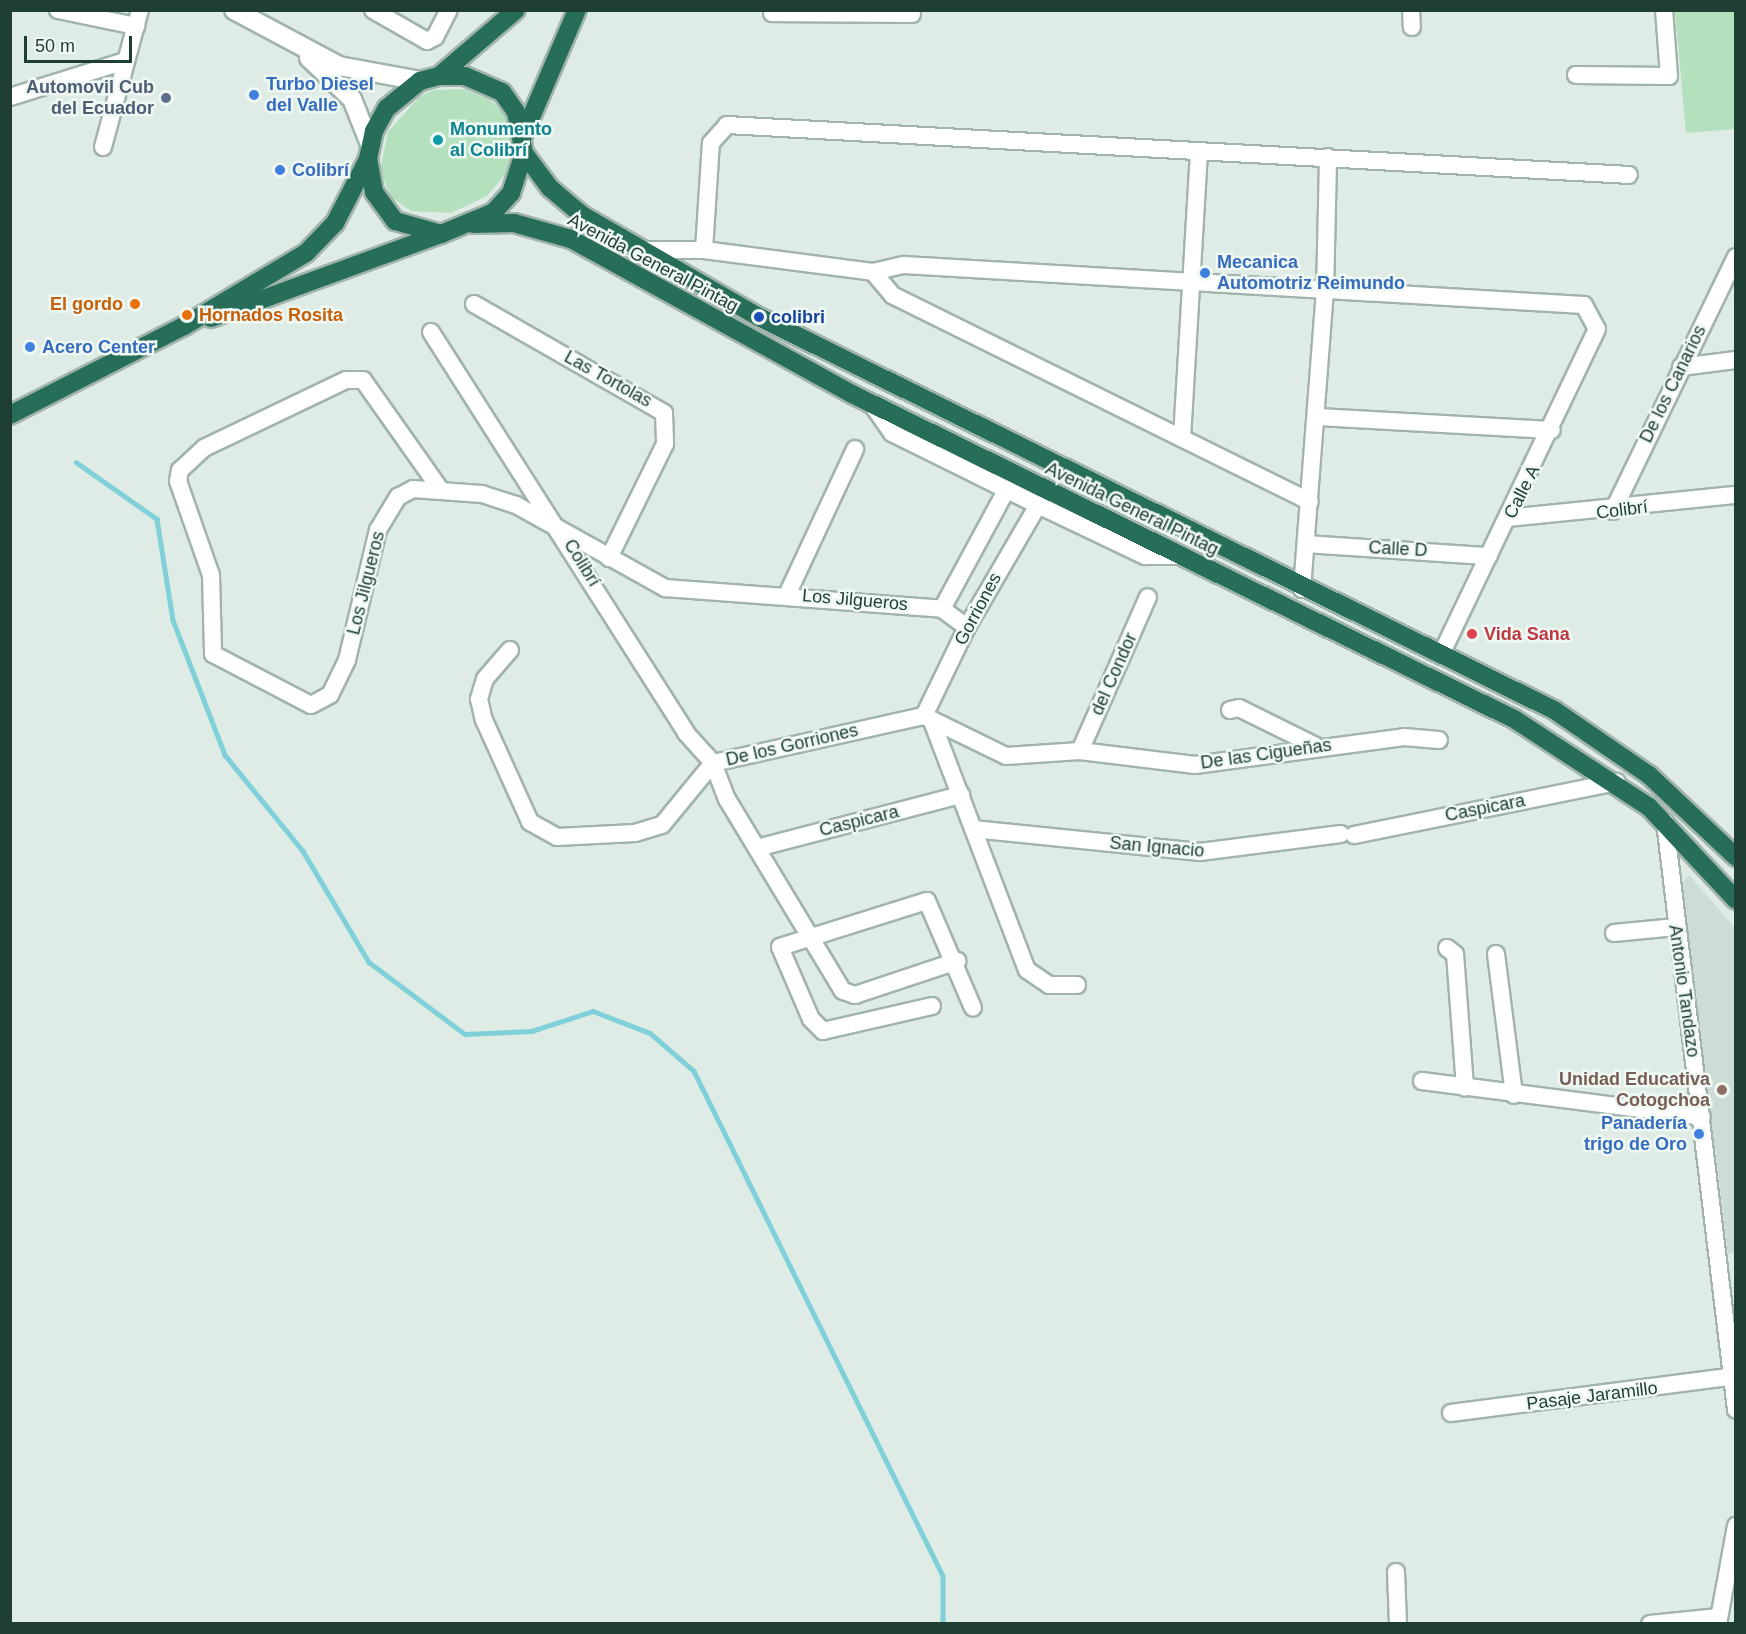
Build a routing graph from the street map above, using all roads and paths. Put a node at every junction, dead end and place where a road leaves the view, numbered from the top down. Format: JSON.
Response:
{"nodes":[{"id":1,"x":58,"y":10,"type":"edge"},
{"id":2,"x":234,"y":10,"type":"edge"},
{"id":3,"x":373,"y":10,"type":"edge"},
{"id":4,"x":449,"y":10,"type":"edge"},
{"id":5,"x":516,"y":10,"type":"edge"},
{"id":6,"x":577,"y":10,"type":"edge"},
{"id":7,"x":1664,"y":10,"type":"edge"},
{"id":8,"x":808,"y":12,"type":"edge"},
{"id":9,"x":772,"y":13,"type":"dead end"},
{"id":10,"x":912,"y":14,"type":"dead end"},
{"id":11,"x":138,"y":18,"type":"edge"},
{"id":12,"x":299,"y":48,"type":"junction"},
{"id":13,"x":125,"y":61,"type":"junction"},
{"id":14,"x":1576,"y":75,"type":"dead end"},
{"id":15,"x":439,"y":76,"type":"junction"},
{"id":16,"x":420,"y":81,"type":"junction"},
{"id":17,"x":10,"y":98,"type":"edge"},
{"id":18,"x":524,"y":145,"type":"junction"},
{"id":19,"x":103,"y":147,"type":"dead end"},
{"id":20,"x":369,"y":152,"type":"junction"},
{"id":21,"x":1199,"y":152,"type":"junction"},
{"id":22,"x":1328,"y":157,"type":"junction"},
{"id":23,"x":1629,"y":175,"type":"dead end"},
{"id":24,"x":473,"y":224,"type":"junction"},
{"id":25,"x":441,"y":234,"type":"junction"},
{"id":26,"x":642,"y":249,"type":"junction"},
{"id":27,"x":704,"y":250,"type":"junction"},
{"id":28,"x":1736,"y":258,"type":"edge"},
{"id":29,"x":873,"y":272,"type":"junction"},
{"id":30,"x":1188,"y":284,"type":"junction"},
{"id":31,"x":1325,"y":293,"type":"junction"},
{"id":32,"x":474,"y":304,"type":"dead end"},
{"id":33,"x":184,"y":326,"type":"junction"},
{"id":34,"x":431,"y":332,"type":"dead end"},
{"id":35,"x":1736,"y":360,"type":"edge"},
{"id":36,"x":1681,"y":367,"type":"junction"},
{"id":37,"x":871,"y":403,"type":"junction"},
{"id":38,"x":10,"y":415,"type":"edge"},
{"id":39,"x":1317,"y":417,"type":"junction"},
{"id":40,"x":1552,"y":430,"type":"junction"},
{"id":41,"x":1182,"y":438,"type":"junction"},
{"id":42,"x":855,"y":449,"type":"dead end"},
{"id":43,"x":440,"y":489,"type":"junction"},
{"id":44,"x":1007,"y":489,"type":"junction"},
{"id":45,"x":1736,"y":495,"type":"edge"},
{"id":46,"x":1310,"y":502,"type":"junction"},
{"id":47,"x":1038,"y":505,"type":"junction"},
{"id":48,"x":1612,"y":511,"type":"junction"},
{"id":49,"x":1508,"y":519,"type":"junction"},
{"id":50,"x":560,"y":528,"type":"junction"},
{"id":51,"x":1306,"y":544,"type":"junction"},
{"id":52,"x":1182,"y":556,"type":"junction"},
{"id":53,"x":1489,"y":556,"type":"junction"},
{"id":54,"x":609,"y":558,"type":"junction"},
{"id":55,"x":1302,"y":589,"type":"junction"},
{"id":56,"x":787,"y":595,"type":"junction"},
{"id":57,"x":1148,"y":597,"type":"dead end"},
{"id":58,"x":942,"y":609,"type":"junction"},
{"id":59,"x":967,"y":627,"type":"junction"},
{"id":60,"x":510,"y":650,"type":"dead end"},
{"id":61,"x":1442,"y":652,"type":"junction"},
{"id":62,"x":1230,"y":710,"type":"dead end"},
{"id":63,"x":928,"y":720,"type":"junction"},
{"id":64,"x":1439,"y":740,"type":"dead end"},
{"id":65,"x":1316,"y":746,"type":"junction"},
{"id":66,"x":1080,"y":751,"type":"junction"},
{"id":67,"x":713,"y":763,"type":"junction"},
{"id":68,"x":1617,"y":782,"type":"junction"},
{"id":69,"x":961,"y":795,"type":"junction"},
{"id":70,"x":1665,"y":822,"type":"junction"},
{"id":71,"x":973,"y":829,"type":"junction"},
{"id":72,"x":1347,"y":835,"type":"joint"},
{"id":73,"x":757,"y":848,"type":"junction"},
{"id":74,"x":1736,"y":857,"type":"edge"},
{"id":75,"x":1736,"y":900,"type":"edge"},
{"id":76,"x":1676,"y":927,"type":"junction"},
{"id":77,"x":1614,"y":933,"type":"dead end"},
{"id":78,"x":808,"y":934,"type":"junction"},
{"id":79,"x":1447,"y":948,"type":"dead end"},
{"id":80,"x":1496,"y":954,"type":"dead end"},
{"id":81,"x":957,"y":962,"type":"junction"},
{"id":82,"x":1077,"y":985,"type":"dead end"},
{"id":83,"x":932,"y":1006,"type":"dead end"},
{"id":84,"x":973,"y":1008,"type":"dead end"},
{"id":85,"x":1422,"y":1082,"type":"dead end"},
{"id":86,"x":1465,"y":1088,"type":"junction"},
{"id":87,"x":1514,"y":1095,"type":"junction"},
{"id":88,"x":1702,"y":1117,"type":"junction"},
{"id":89,"x":1734,"y":1376,"type":"junction"},
{"id":90,"x":1736,"y":1410,"type":"edge"},
{"id":91,"x":1451,"y":1413,"type":"dead end"},
{"id":92,"x":1736,"y":1526,"type":"edge"},
{"id":93,"x":1396,"y":1572,"type":"dead end"},
{"id":94,"x":1732,"y":1576,"type":"edge"},
{"id":95,"x":1719,"y":1620,"type":"edge"},
{"id":96,"x":1398,"y":1623,"type":"edge"},
{"id":97,"x":1650,"y":1623,"type":"edge"}],
"edges":[{"from":1,"to":11,"type":"street"},
{"from":2,"to":12,"type":"main road"},
{"from":3,"to":4,"type":"street"},
{"from":5,"to":15,"type":"highway"},
{"from":6,"to":18,"type":"highway"},
{"from":7,"to":14,"type":"street"},
{"from":8,"to":9,"type":"street"},
{"from":8,"to":10,"type":"street"},
{"from":11,"to":13,"type":"street"},
{"from":12,"to":16,"type":"main road"},
{"from":12,"to":20,"type":"main road"},
{"from":13,"to":17,"type":"street"},
{"from":13,"to":19,"type":"street"},
{"from":15,"to":16,"type":"highway"},
{"from":15,"to":18,"type":"highway"},
{"from":16,"to":20,"type":"highway"},
{"from":18,"to":24,"type":"highway"},
{"from":18,"to":26,"type":"highway","name":"Avenida General Pintag"},
{"from":20,"to":25,"type":"highway"},
{"from":20,"to":33,"type":"highway"},
{"from":21,"to":22,"type":"street"},
{"from":21,"to":27,"type":"street"},
{"from":21,"to":30,"type":"street"},
{"from":22,"to":23,"type":"street"},
{"from":22,"to":31,"type":"street"},
{"from":24,"to":25,"type":"highway"},
{"from":24,"to":37,"type":"highway","name":"Avenida General Pintag"},
{"from":25,"to":33,"type":"highway"},
{"from":26,"to":27,"type":"street"},
{"from":26,"to":55,"type":"highway","name":"Avenida General Pintag"},
{"from":27,"to":29,"type":"street"},
{"from":28,"to":36,"type":"street","name":"De los Canarios"},
{"from":29,"to":30,"type":"street"},
{"from":29,"to":41,"type":"street"},
{"from":30,"to":31,"type":"street"},
{"from":30,"to":41,"type":"street"},
{"from":31,"to":39,"type":"street"},
{"from":31,"to":40,"type":"street","name":"Calle A"},
{"from":32,"to":54,"type":"street","name":"Las Tortolas"},
{"from":33,"to":38,"type":"highway"},
{"from":34,"to":50,"type":"street","name":"Colibrí"},
{"from":35,"to":36,"type":"street"},
{"from":36,"to":48,"type":"street","name":"De los Canarios"},
{"from":37,"to":44,"type":"street"},
{"from":37,"to":52,"type":"highway","name":"Avenida General Pintag"},
{"from":39,"to":40,"type":"street"},
{"from":39,"to":46,"type":"street"},
{"from":40,"to":49,"type":"street","name":"Calle A"},
{"from":41,"to":46,"type":"street"},
{"from":42,"to":56,"type":"street"},
{"from":43,"to":43,"type":"street","name":"Los Jilgueros"},
{"from":43,"to":50,"type":"street","name":"Los Jilgueros"},
{"from":44,"to":47,"type":"street"},
{"from":44,"to":58,"type":"street"},
{"from":45,"to":48,"type":"street","name":"Colibrí"},
{"from":46,"to":51,"type":"street"},
{"from":47,"to":52,"type":"street"},
{"from":47,"to":59,"type":"street","name":"Gorriones"},
{"from":48,"to":49,"type":"street","name":"Colibrí"},
{"from":49,"to":53,"type":"street","name":"Calle A"},
{"from":50,"to":54,"type":"street","name":"Los Jilgueros"},
{"from":50,"to":67,"type":"street","name":"Colibrí"},
{"from":51,"to":53,"type":"street","name":"Calle D"},
{"from":51,"to":55,"type":"street"},
{"from":52,"to":68,"type":"highway","name":"Avenida General Pintag"},
{"from":53,"to":61,"type":"street","name":"Calle A"},
{"from":54,"to":56,"type":"street","name":"Los Jilgueros"},
{"from":55,"to":61,"type":"highway","name":"Avenida General Pintag"},
{"from":56,"to":58,"type":"street","name":"Los Jilgueros"},
{"from":57,"to":66,"type":"street","name":"del Condor"},
{"from":58,"to":59,"type":"street"},
{"from":59,"to":63,"type":"street","name":"Gorriones"},
{"from":60,"to":67,"type":"street","name":"De los Gorriones"},
{"from":61,"to":74,"type":"highway","name":"Avenida General Pintag"},
{"from":62,"to":65,"type":"street"},
{"from":63,"to":66,"type":"street","name":"De las Cigueñas"},
{"from":63,"to":67,"type":"street","name":"De los Gorriones"},
{"from":63,"to":69,"type":"street"},
{"from":64,"to":65,"type":"street","name":"De las Cigueñas"},
{"from":65,"to":66,"type":"street","name":"De las Cigueñas"},
{"from":67,"to":73,"type":"street","name":"Colibrí"},
{"from":68,"to":70,"type":"highway","name":"Avenida General Pintag"},
{"from":68,"to":72,"type":"street","name":"Caspicara"},
{"from":69,"to":71,"type":"street"},
{"from":69,"to":73,"type":"street","name":"Caspicara"},
{"from":70,"to":75,"type":"highway","name":"Avenida General Pintag"},
{"from":70,"to":76,"type":"street","name":"Antonio Tandazo"},
{"from":71,"to":72,"type":"street","name":"San Ignacio"},
{"from":71,"to":82,"type":"street"},
{"from":73,"to":78,"type":"street","name":"Colibrí"},
{"from":76,"to":77,"type":"street"},
{"from":76,"to":88,"type":"street","name":"Antonio Tandazo"},
{"from":78,"to":81,"type":"street","name":"Colibrí"},
{"from":78,"to":81,"type":"street"},
{"from":78,"to":83,"type":"street"},
{"from":79,"to":86,"type":"street"},
{"from":80,"to":87,"type":"street"},
{"from":81,"to":84,"type":"street"},
{"from":85,"to":86,"type":"street"},
{"from":86,"to":87,"type":"street"},
{"from":87,"to":88,"type":"street"},
{"from":88,"to":89,"type":"street","name":"Antonio Tandazo"},
{"from":89,"to":90,"type":"street","name":"Antonio Tandazo"},
{"from":89,"to":91,"type":"street","name":"Pasaje Jaramillo"},
{"from":92,"to":94,"type":"street"},
{"from":93,"to":96,"type":"street"},
{"from":94,"to":95,"type":"street"},
{"from":95,"to":97,"type":"street"}]}
